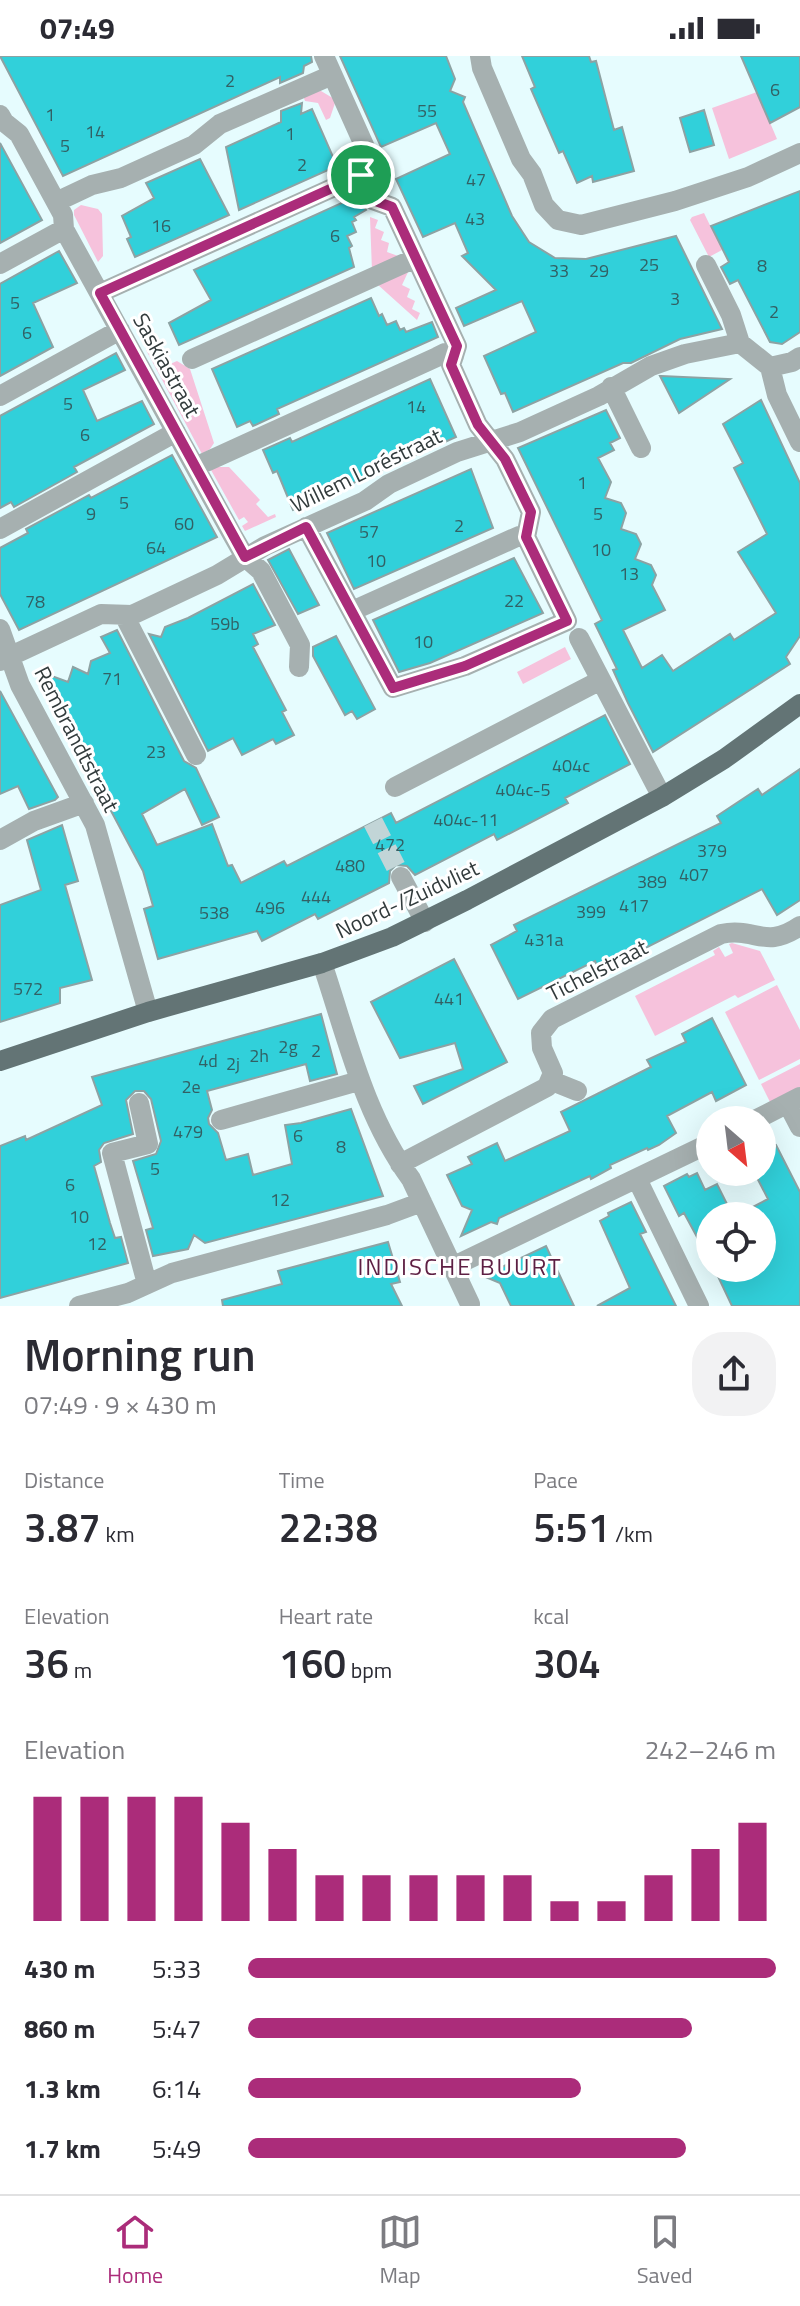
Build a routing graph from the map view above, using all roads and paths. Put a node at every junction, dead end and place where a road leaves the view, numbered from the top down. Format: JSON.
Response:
{"nodes":[{"id":1,"x":480,"y":56,"type":"edge"},
{"id":2,"x":328,"y":65,"type":"edge"},
{"id":3,"x":0,"y":115,"type":"edge"},
{"id":4,"x":800,"y":153,"type":"edge"},
{"id":5,"x":361,"y":175,"type":"junction"},
{"id":6,"x":56,"y":202,"type":"junction"},
{"id":7,"x":64,"y":229,"type":"junction"},
{"id":8,"x":416,"y":258,"type":"junction"},
{"id":9,"x":0,"y":264,"type":"edge"},
{"id":10,"x":706,"y":265,"type":"dead end"},
{"id":11,"x":100,"y":293,"type":"junction"},
{"id":12,"x":120,"y":330,"type":"junction"},
{"id":13,"x":740,"y":343,"type":"junction"},
{"id":14,"x":454,"y":356,"type":"junction"},
{"id":15,"x":800,"y":357,"type":"edge"},
{"id":16,"x":192,"y":359,"type":"dead end"},
{"id":17,"x":770,"y":367,"type":"junction"},
{"id":18,"x":611,"y":387,"type":"junction"},
{"id":19,"x":0,"y":396,"type":"edge"},
{"id":20,"x":176,"y":432,"type":"junction"},
{"id":21,"x":490,"y":440,"type":"junction"},
{"id":22,"x":800,"y":442,"type":"edge"},
{"id":23,"x":641,"y":448,"type":"dead end"},
{"id":24,"x":195,"y":467,"type":"junction"},
{"id":25,"x":306,"y":527,"type":"junction"},
{"id":26,"x":0,"y":529,"type":"edge"},
{"id":27,"x":526,"y":537,"type":"junction"},
{"id":28,"x":245,"y":557,"type":"junction"},
{"id":29,"x":352,"y":611,"type":"junction"},
{"id":30,"x":124,"y":615,"type":"junction"},
{"id":31,"x":0,"y":629,"type":"edge"},
{"id":32,"x":573,"y":630,"type":"junction"},
{"id":33,"x":6,"y":659,"type":"edge"},
{"id":34,"x":299,"y":667,"type":"dead end"},
{"id":35,"x":601,"y":680,"type":"junction"},
{"id":36,"x":800,"y":704,"type":"edge"},
{"id":37,"x":196,"y":755,"type":"dead end"},
{"id":38,"x":395,"y":787,"type":"dead end"},
{"id":39,"x":662,"y":797,"type":"junction"},
{"id":40,"x":84,"y":803,"type":"junction"},
{"id":41,"x":0,"y":840,"type":"edge"},
{"id":42,"x":401,"y":877,"type":"tunnel mouth"},
{"id":43,"x":425,"y":922,"type":"junction"},
{"id":44,"x":800,"y":926,"type":"edge"},
{"id":45,"x":322,"y":963,"type":"junction"},
{"id":46,"x":148,"y":1012,"type":"junction"},
{"id":47,"x":0,"y":1061,"type":"edge"},
{"id":48,"x":359,"y":1081,"type":"junction"},
{"id":49,"x":552,"y":1081,"type":"junction"},
{"id":50,"x":577,"y":1091,"type":"dead end"},
{"id":51,"x":794,"y":1100,"type":"edge"},
{"id":52,"x":139,"y":1103,"type":"dead end"},
{"id":53,"x":776,"y":1109,"type":"edge"},
{"id":54,"x":221,"y":1120,"type":"dead end"},
{"id":55,"x":800,"y":1127,"type":"edge"},
{"id":56,"x":696,"y":1150,"type":"edge"},
{"id":57,"x":400,"y":1164,"type":"junction"},
{"id":58,"x":637,"y":1179,"type":"junction"},
{"id":59,"x":422,"y":1202,"type":"junction"},
{"id":60,"x":452,"y":1267,"type":"junction"},
{"id":61,"x":147,"y":1284,"type":"junction"},
{"id":62,"x":470,"y":1304,"type":"edge"},
{"id":63,"x":79,"y":1306,"type":"edge"},
{"id":64,"x":699,"y":1306,"type":"edge"}],
"edges":[{"from":1,"to":4,"type":"street"},
{"from":2,"to":5,"type":"street"},
{"from":2,"to":6,"type":"street"},
{"from":3,"to":6,"type":"street","name":"Saskiastraat"},
{"from":5,"to":8,"type":"street"},
{"from":5,"to":11,"type":"street"},
{"from":6,"to":7,"type":"street","name":"Saskiastraat"},
{"from":7,"to":9,"type":"street"},
{"from":7,"to":11,"type":"street","name":"Saskiastraat"},
{"from":8,"to":14,"type":"street"},
{"from":8,"to":16,"type":"street"},
{"from":10,"to":13,"type":"street"},
{"from":11,"to":12,"type":"street","name":"Saskiastraat"},
{"from":12,"to":19,"type":"street"},
{"from":12,"to":20,"type":"street","name":"Saskiastraat"},
{"from":13,"to":17,"type":"street"},
{"from":13,"to":18,"type":"street","name":"Willem Loréstraat"},
{"from":14,"to":21,"type":"street"},
{"from":14,"to":24,"type":"street"},
{"from":15,"to":17,"type":"street"},
{"from":17,"to":22,"type":"street"},
{"from":18,"to":21,"type":"street","name":"Willem Loréstraat"},
{"from":18,"to":23,"type":"street"},
{"from":20,"to":24,"type":"street","name":"Saskiastraat"},
{"from":20,"to":26,"type":"street"},
{"from":21,"to":25,"type":"street","name":"Willem Loréstraat"},
{"from":21,"to":27,"type":"street"},
{"from":24,"to":28,"type":"street","name":"Saskiastraat"},
{"from":25,"to":28,"type":"street","name":"Willem Loréstraat"},
{"from":25,"to":29,"type":"street"},
{"from":27,"to":29,"type":"street"},
{"from":27,"to":32,"type":"street"},
{"from":28,"to":30,"type":"street","name":"Willem Loréstraat"},
{"from":28,"to":34,"type":"street","name":"Saskiastraat"},
{"from":29,"to":32,"type":"street"},
{"from":30,"to":33,"type":"street","name":"Willem Loréstraat"},
{"from":30,"to":37,"type":"street"},
{"from":31,"to":33,"type":"street","name":"Rembrandtstraat"},
{"from":32,"to":35,"type":"street"},
{"from":33,"to":40,"type":"street","name":"Rembrandtstraat"},
{"from":35,"to":38,"type":"street"},
{"from":35,"to":39,"type":"street"},
{"from":36,"to":39,"type":"main road","name":"Noord-/Zuidvliet"},
{"from":39,"to":43,"type":"main road","name":"Noord-/Zuidvliet"},
{"from":40,"to":41,"type":"street"},
{"from":40,"to":46,"type":"street","name":"Rembrandtstraat"},
{"from":42,"to":43,"type":"street"},
{"from":43,"to":45,"type":"main road","name":"Noord-/Zuidvliet"},
{"from":44,"to":49,"type":"street","name":"Tichelstraat"},
{"from":45,"to":46,"type":"main road","name":"Noord-/Zuidvliet"},
{"from":45,"to":48,"type":"street"},
{"from":46,"to":47,"type":"main road","name":"Noord-/Zuidvliet"},
{"from":48,"to":54,"type":"street"},
{"from":48,"to":57,"type":"street"},
{"from":49,"to":50,"type":"street"},
{"from":49,"to":57,"type":"street"},
{"from":51,"to":53,"type":"street"},
{"from":51,"to":55,"type":"street"},
{"from":52,"to":61,"type":"street"},
{"from":56,"to":58,"type":"street"},
{"from":57,"to":59,"type":"street"},
{"from":58,"to":60,"type":"street"},
{"from":58,"to":64,"type":"street"},
{"from":59,"to":60,"type":"street"},
{"from":59,"to":61,"type":"street"},
{"from":60,"to":62,"type":"street"},
{"from":61,"to":63,"type":"street"}]}
